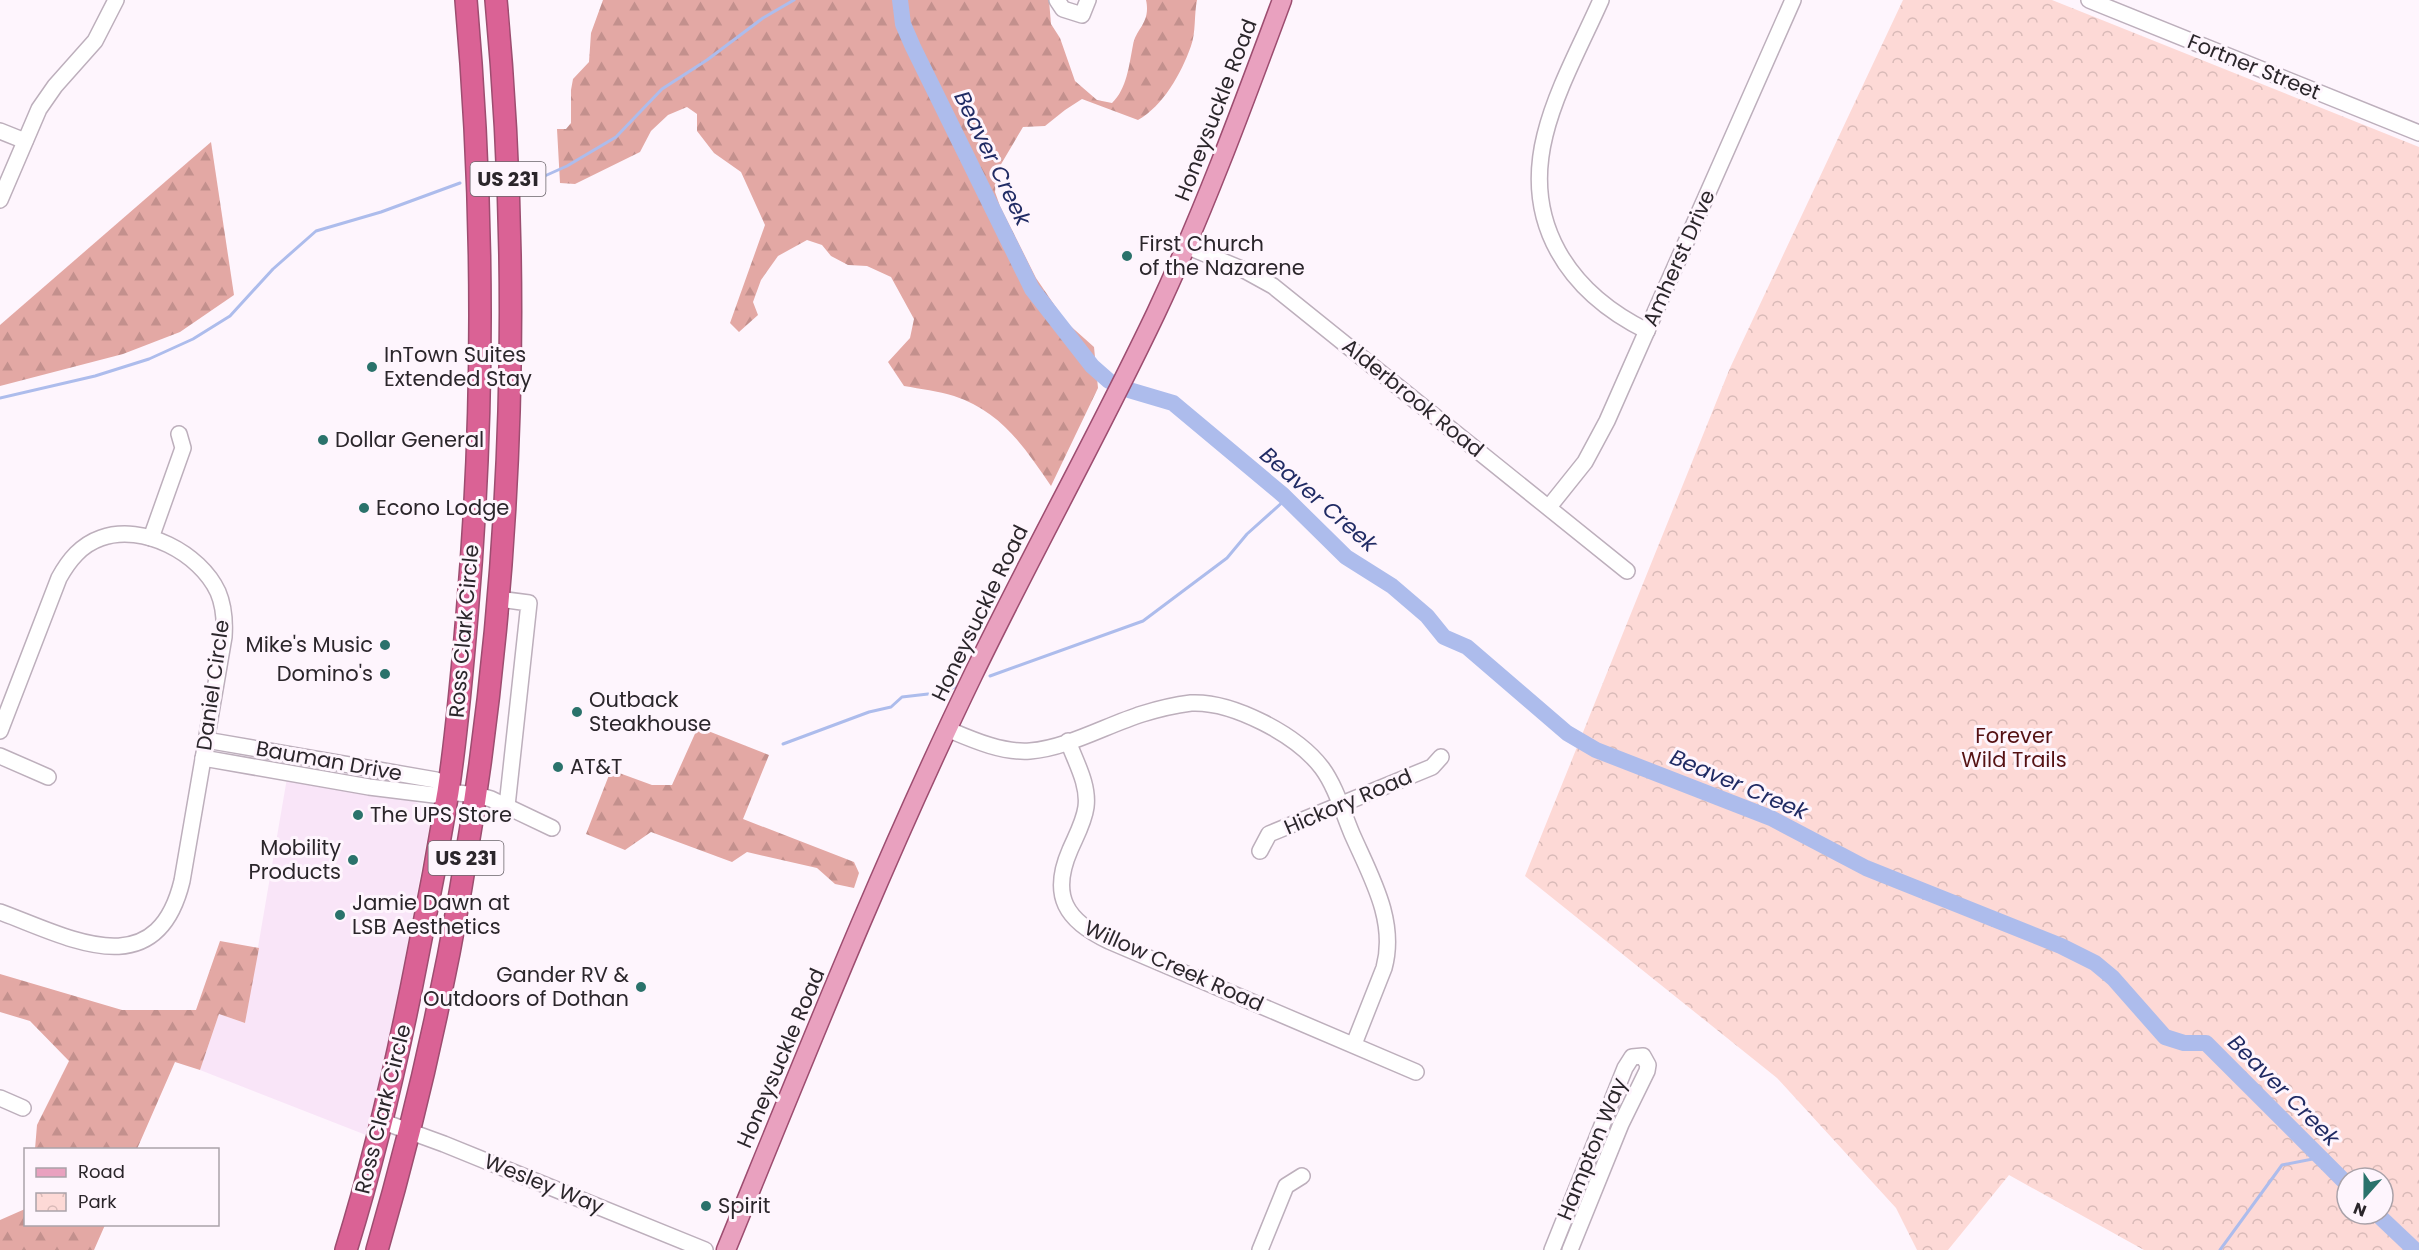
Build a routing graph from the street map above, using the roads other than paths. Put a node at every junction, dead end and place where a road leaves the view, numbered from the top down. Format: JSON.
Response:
{"nodes":[{"id":1,"x":116,"y":0,"type":"edge"},
{"id":2,"x":466,"y":0,"type":"edge"},
{"id":3,"x":496,"y":0,"type":"edge"},
{"id":4,"x":1058,"y":0,"type":"edge"},
{"id":5,"x":1088,"y":0,"type":"edge"},
{"id":6,"x":1282,"y":0,"type":"edge"},
{"id":7,"x":1601,"y":0,"type":"edge"},
{"id":8,"x":1793,"y":0,"type":"edge"},
{"id":9,"x":2089,"y":0,"type":"edge"},
{"id":10,"x":0,"y":131,"type":"edge"},
{"id":11,"x":2419,"y":133,"type":"edge"},
{"id":12,"x":24,"y":141,"type":"junction"},
{"id":13,"x":0,"y":200,"type":"edge"},
{"id":14,"x":1186,"y":246,"type":"junction"},
{"id":15,"x":481,"y":269,"type":"junction"},
{"id":16,"x":511,"y":309,"type":"junction"},
{"id":17,"x":481,"y":327,"type":"junction"},
{"id":18,"x":1647,"y":331,"type":"junction"},
{"id":19,"x":510,"y":358,"type":"junction"},
{"id":20,"x":179,"y":434,"type":"dead end"},
{"id":21,"x":1549,"y":507,"type":"junction"},
{"id":22,"x":151,"y":538,"type":"junction"},
{"id":23,"x":1627,"y":571,"type":"dead end"},
{"id":24,"x":499,"y":599,"type":"junction"},
{"id":25,"x":947,"y":729,"type":"junction"},
{"id":26,"x":0,"y":731,"type":"edge"},
{"id":27,"x":206,"y":740,"type":"junction"},
{"id":28,"x":1068,"y":741,"type":"junction"},
{"id":29,"x":0,"y":756,"type":"edge"},
{"id":30,"x":1441,"y":757,"type":"dead end"},
{"id":31,"x":203,"y":758,"type":"junction"},
{"id":32,"x":48,"y":777,"type":"dead end"},
{"id":33,"x":448,"y":792,"type":"junction"},
{"id":34,"x":477,"y":795,"type":"junction"},
{"id":35,"x":1340,"y":805,"type":"junction"},
{"id":36,"x":507,"y":806,"type":"junction"},
{"id":37,"x":552,"y":828,"type":"dead end"},
{"id":38,"x":1260,"y":851,"type":"dead end"},
{"id":39,"x":0,"y":912,"type":"edge"},
{"id":40,"x":1354,"y":1044,"type":"junction"},
{"id":41,"x":1416,"y":1072,"type":"dead end"},
{"id":42,"x":0,"y":1098,"type":"edge"},
{"id":43,"x":23,"y":1108,"type":"dead end"},
{"id":44,"x":381,"y":1121,"type":"junction"},
{"id":45,"x":410,"y":1131,"type":"junction"},
{"id":46,"x":1302,"y":1176,"type":"dead end"},
{"id":47,"x":346,"y":1250,"type":"edge"},
{"id":48,"x":377,"y":1250,"type":"edge"},
{"id":49,"x":705,"y":1250,"type":"edge"},
{"id":50,"x":726,"y":1250,"type":"edge"},
{"id":51,"x":1260,"y":1250,"type":"edge"},
{"id":52,"x":1552,"y":1250,"type":"edge"},
{"id":53,"x":1570,"y":1250,"type":"edge"}],
"edges":[{"from":1,"to":12,"type":"street"},
{"from":2,"to":15,"type":"highway","name":"Ross Clark Circle","number":"US 231"},
{"from":3,"to":16,"type":"highway","name":"Ross Clark Circle","number":"US 231"},
{"from":4,"to":5,"type":"street"},
{"from":6,"to":14,"type":"main road","name":"Honeysuckle Road"},
{"from":7,"to":18,"type":"street"},
{"from":8,"to":18,"type":"street","name":"Amherst Drive"},
{"from":9,"to":11,"type":"street","name":"Fortner Street"},
{"from":10,"to":12,"type":"street"},
{"from":12,"to":13,"type":"street"},
{"from":14,"to":21,"type":"street","name":"Alderbrook Road"},
{"from":14,"to":25,"type":"main road","name":"Honeysuckle Road"},
{"from":15,"to":16,"type":"highway"},
{"from":15,"to":17,"type":"highway","name":"Ross Clark Circle","number":"US 231"},
{"from":16,"to":19,"type":"highway","name":"Ross Clark Circle","number":"US 231"},
{"from":17,"to":19,"type":"highway"},
{"from":17,"to":33,"type":"highway","name":"Ross Clark Circle","number":"US 231"},
{"from":18,"to":21,"type":"street","name":"Amherst Drive"},
{"from":19,"to":24,"type":"highway","name":"Ross Clark Circle","number":"US 231"},
{"from":20,"to":22,"type":"street"},
{"from":21,"to":23,"type":"street","name":"Alderbrook Road"},
{"from":22,"to":26,"type":"street","name":"Daniel Circle"},
{"from":22,"to":27,"type":"street","name":"Daniel Circle"},
{"from":24,"to":34,"type":"highway","name":"Ross Clark Circle","number":"US 231"},
{"from":24,"to":36,"type":"street"},
{"from":25,"to":28,"type":"street"},
{"from":25,"to":50,"type":"main road","name":"Honeysuckle Road"},
{"from":27,"to":31,"type":"street","name":"Daniel Circle"},
{"from":27,"to":33,"type":"street","name":"Bauman Drive"},
{"from":28,"to":35,"type":"street"},
{"from":28,"to":40,"type":"street","name":"Willow Creek Road"},
{"from":29,"to":32,"type":"street"},
{"from":30,"to":35,"type":"street","name":"Hickory Road"},
{"from":31,"to":33,"type":"street","name":"Bauman Drive"},
{"from":31,"to":39,"type":"street","name":"Daniel Circle"},
{"from":33,"to":34,"type":"street","name":"Bauman Drive"},
{"from":33,"to":44,"type":"highway","name":"Ross Clark Circle","number":"US 231"},
{"from":34,"to":36,"type":"street","name":"Bauman Drive"},
{"from":34,"to":45,"type":"highway","name":"Ross Clark Circle","number":"US 231"},
{"from":35,"to":38,"type":"street","name":"Hickory Road"},
{"from":35,"to":40,"type":"street"},
{"from":36,"to":37,"type":"street","name":"Bauman Drive"},
{"from":40,"to":41,"type":"street","name":"Willow Creek Road"},
{"from":42,"to":43,"type":"street"},
{"from":44,"to":45,"type":"street","name":"Wesley Way"},
{"from":44,"to":47,"type":"highway","name":"Ross Clark Circle","number":"US 231"},
{"from":45,"to":48,"type":"highway","name":"Ross Clark Circle","number":"US 231"},
{"from":45,"to":49,"type":"street","name":"Wesley Way"},
{"from":46,"to":51,"type":"street"},
{"from":52,"to":53,"type":"street","name":"Hampton Way"}]}
